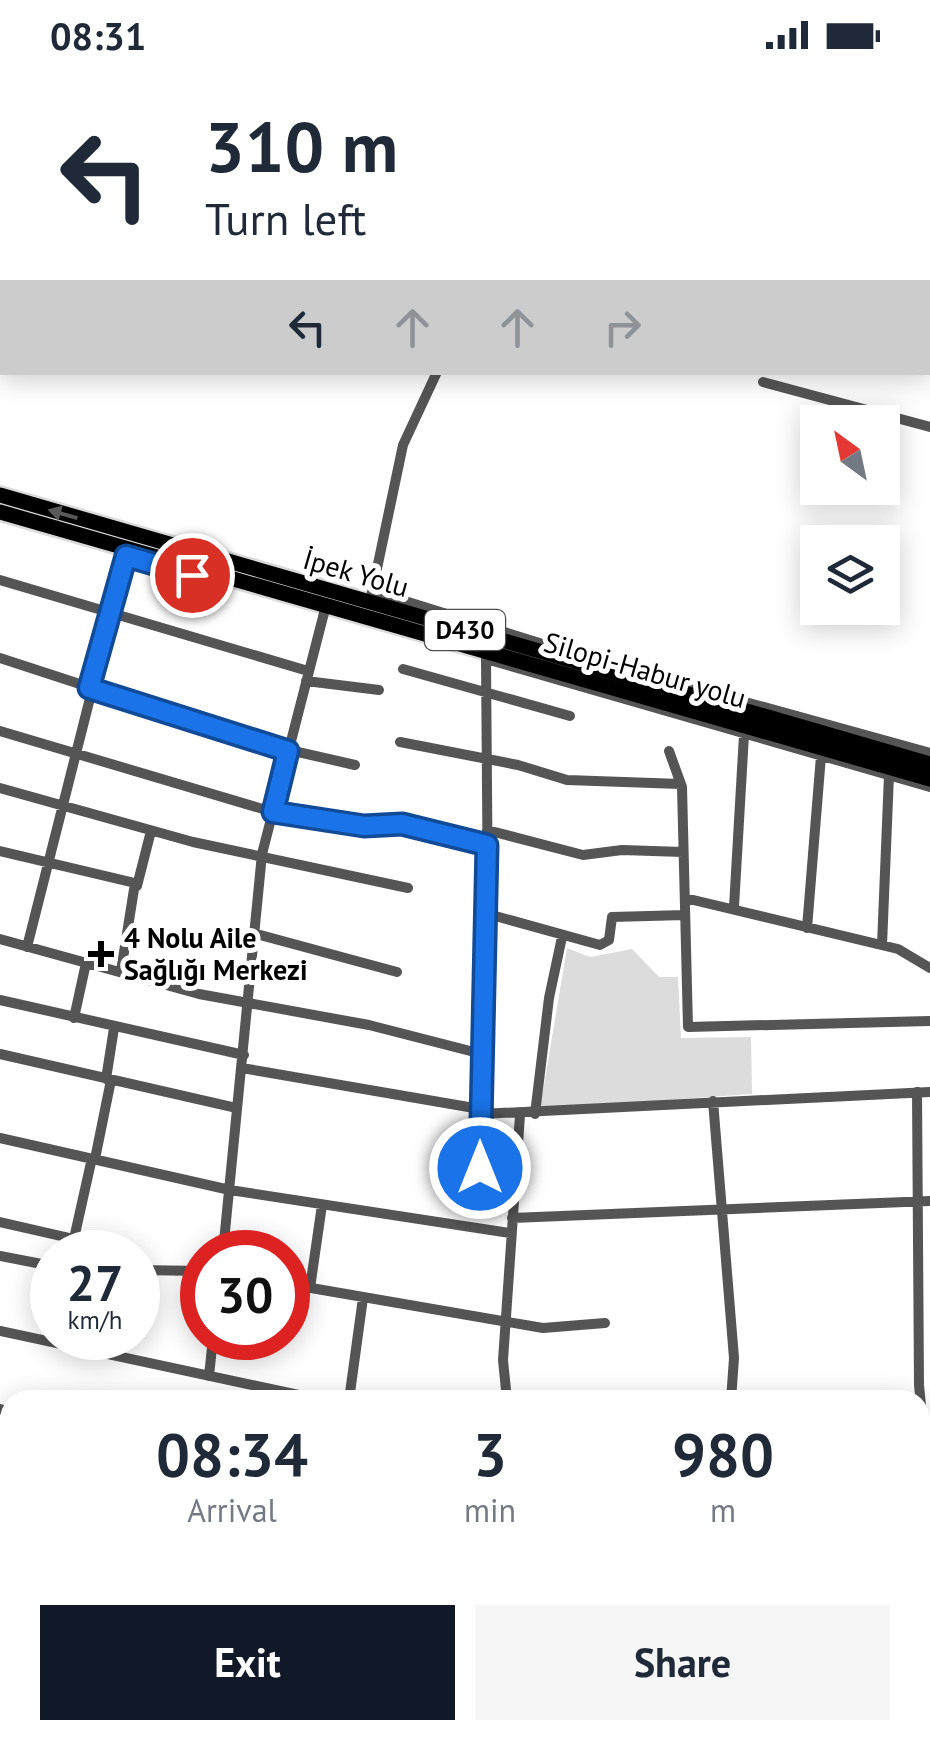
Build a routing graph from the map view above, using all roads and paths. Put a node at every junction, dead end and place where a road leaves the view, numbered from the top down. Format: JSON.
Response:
{"nodes":[{"id":1,"x":436,"y":375,"type":"edge"},
{"id":2,"x":763,"y":382,"type":"dead end"},
{"id":3,"x":930,"y":427,"type":"edge"},
{"id":4,"x":0,"y":495,"type":"edge"},
{"id":5,"x":0,"y":515,"type":"edge"},
{"id":6,"x":126,"y":556,"type":"junction"},
{"id":7,"x":234,"y":571,"type":"junction"},
{"id":8,"x":0,"y":580,"type":"edge"},
{"id":9,"x":371,"y":597,"type":"junction"},
{"id":10,"x":324,"y":612,"type":"junction"},
{"id":11,"x":109,"y":616,"type":"junction"},
{"id":12,"x":0,"y":658,"type":"edge"},
{"id":13,"x":486,"y":659,"type":"junction"},
{"id":14,"x":403,"y":668,"type":"dead end"},
{"id":15,"x":307,"y":676,"type":"junction"},
{"id":16,"x":89,"y":688,"type":"junction"},
{"id":17,"x":379,"y":690,"type":"dead end"},
{"id":18,"x":486,"y":691,"type":"junction"},
{"id":19,"x":570,"y":716,"type":"dead end"},
{"id":20,"x":0,"y":731,"type":"edge"},
{"id":21,"x":744,"y":735,"type":"junction"},
{"id":22,"x":400,"y":742,"type":"dead end"},
{"id":23,"x":288,"y":751,"type":"junction"},
{"id":24,"x":669,"y":751,"type":"dead end"},
{"id":25,"x":930,"y":753,"type":"edge"},
{"id":26,"x":74,"y":755,"type":"junction"},
{"id":27,"x":820,"y":756,"type":"junction"},
{"id":28,"x":485,"y":762,"type":"junction"},
{"id":29,"x":930,"y":764,"type":"edge"},
{"id":30,"x":355,"y":765,"type":"dead end"},
{"id":31,"x":889,"y":776,"type":"junction"},
{"id":32,"x":930,"y":779,"type":"edge"},
{"id":33,"x":681,"y":784,"type":"junction"},
{"id":34,"x":0,"y":788,"type":"edge"},
{"id":35,"x":930,"y":788,"type":"edge"},
{"id":36,"x":61,"y":802,"type":"junction"},
{"id":37,"x":273,"y":812,"type":"junction"},
{"id":38,"x":487,"y":830,"type":"junction"},
{"id":39,"x":151,"y":831,"type":"junction"},
{"id":40,"x":487,"y":845,"type":"junction"},
{"id":41,"x":0,"y":851,"type":"edge"},
{"id":42,"x":683,"y":852,"type":"junction"},
{"id":43,"x":262,"y":859,"type":"junction"},
{"id":44,"x":46,"y":861,"type":"junction"},
{"id":45,"x":137,"y":886,"type":"junction"},
{"id":46,"x":408,"y":888,"type":"dead end"},
{"id":47,"x":685,"y":898,"type":"junction"},
{"id":48,"x":734,"y":907,"type":"junction"},
{"id":49,"x":488,"y":914,"type":"junction"},
{"id":50,"x":685,"y":916,"type":"junction"},
{"id":51,"x":807,"y":928,"type":"junction"},
{"id":52,"x":253,"y":934,"type":"junction"},
{"id":53,"x":562,"y":936,"type":"junction"},
{"id":54,"x":0,"y":939,"type":"edge"},
{"id":55,"x":882,"y":945,"type":"junction"},
{"id":56,"x":27,"y":948,"type":"junction"},
{"id":57,"x":86,"y":964,"type":"junction"},
{"id":58,"x":930,"y":968,"type":"edge"},
{"id":59,"x":121,"y":972,"type":"junction"},
{"id":60,"x":397,"y":972,"type":"dead end"},
{"id":61,"x":0,"y":1000,"type":"edge"},
{"id":62,"x":248,"y":1003,"type":"junction"},
{"id":63,"x":74,"y":1018,"type":"junction"},
{"id":64,"x":930,"y":1021,"type":"edge"},
{"id":65,"x":114,"y":1028,"type":"junction"},
{"id":66,"x":0,"y":1054,"type":"edge"},
{"id":67,"x":482,"y":1054,"type":"junction"},
{"id":68,"x":244,"y":1055,"type":"junction"},
{"id":69,"x":242,"y":1068,"type":"junction"},
{"id":70,"x":108,"y":1080,"type":"junction"},
{"id":71,"x":924,"y":1092,"type":"edge"},
{"id":72,"x":713,"y":1101,"type":"junction"},
{"id":73,"x":238,"y":1108,"type":"junction"},
{"id":74,"x":480,"y":1112,"type":"junction"},
{"id":75,"x":535,"y":1114,"type":"junction"},
{"id":76,"x":520,"y":1115,"type":"junction"},
{"id":77,"x":0,"y":1138,"type":"edge"},
{"id":78,"x":94,"y":1158,"type":"junction"},
{"id":79,"x":480,"y":1168,"type":"dead end"},
{"id":80,"x":230,"y":1190,"type":"junction"},
{"id":81,"x":924,"y":1201,"type":"edge"},
{"id":82,"x":322,"y":1205,"type":"junction"},
{"id":83,"x":721,"y":1211,"type":"junction"},
{"id":84,"x":512,"y":1218,"type":"junction"},
{"id":85,"x":0,"y":1222,"type":"edge"},
{"id":86,"x":37,"y":1230,"type":"edge"},
{"id":87,"x":76,"y":1230,"type":"edge"},
{"id":88,"x":225,"y":1230,"type":"edge"},
{"id":89,"x":510,"y":1233,"type":"junction"},
{"id":90,"x":0,"y":1256,"type":"edge"},
{"id":91,"x":30,"y":1262,"type":"edge"},
{"id":92,"x":310,"y":1288,"type":"joint"},
{"id":93,"x":363,"y":1298,"type":"junction"},
{"id":94,"x":504,"y":1323,"type":"junction"},
{"id":95,"x":604,"y":1323,"type":"dead end"},
{"id":96,"x":0,"y":1331,"type":"edge"},
{"id":97,"x":212,"y":1360,"type":"edge"},
{"id":98,"x":210,"y":1376,"type":"junction"},
{"id":99,"x":275,"y":1390,"type":"edge"},
{"id":100,"x":354,"y":1390,"type":"edge"},
{"id":101,"x":506,"y":1390,"type":"edge"},
{"id":102,"x":731,"y":1390,"type":"edge"},
{"id":103,"x":921,"y":1390,"type":"edge"}],
"edges":[{"from":1,"to":9,"type":"street"},
{"from":2,"to":3,"type":"street"},
{"from":7,"to":4,"type":"highway","name":"İpek Yolu","number":"D430","one_way":true},
{"from":5,"to":6,"type":"street"},
{"from":5,"to":7,"type":"highway","name":"Silopi-Habur yolu","number":"D430"},
{"from":6,"to":10,"type":"street"},
{"from":6,"to":11,"type":"street"},
{"from":7,"to":9,"type":"highway","name":"İpek Yolu","number":"D430"},
{"from":7,"to":32,"type":"highway","name":"Silopi-Habur yolu","number":"D430"},
{"from":8,"to":11,"type":"street"},
{"from":9,"to":25,"type":"street"},
{"from":9,"to":29,"type":"highway","name":"İpek Yolu","number":"D430"},
{"from":10,"to":13,"type":"street"},
{"from":10,"to":15,"type":"street"},
{"from":11,"to":15,"type":"street"},
{"from":11,"to":16,"type":"street"},
{"from":12,"to":16,"type":"street"},
{"from":13,"to":18,"type":"street"},
{"from":13,"to":21,"type":"street"},
{"from":14,"to":18,"type":"street"},
{"from":15,"to":17,"type":"street"},
{"from":15,"to":23,"type":"street"},
{"from":16,"to":23,"type":"street"},
{"from":16,"to":26,"type":"street"},
{"from":18,"to":19,"type":"street"},
{"from":18,"to":28,"type":"street"},
{"from":20,"to":26,"type":"street"},
{"from":21,"to":27,"type":"street"},
{"from":21,"to":48,"type":"street"},
{"from":22,"to":28,"type":"street"},
{"from":23,"to":30,"type":"street"},
{"from":23,"to":37,"type":"street"},
{"from":24,"to":33,"type":"street"},
{"from":26,"to":36,"type":"street"},
{"from":26,"to":37,"type":"street"},
{"from":27,"to":31,"type":"street"},
{"from":27,"to":51,"type":"street"},
{"from":28,"to":33,"type":"street"},
{"from":28,"to":38,"type":"street"},
{"from":31,"to":35,"type":"street"},
{"from":31,"to":55,"type":"street"},
{"from":33,"to":42,"type":"street"},
{"from":34,"to":36,"type":"street"},
{"from":36,"to":39,"type":"street"},
{"from":36,"to":44,"type":"street"},
{"from":37,"to":40,"type":"street"},
{"from":37,"to":43,"type":"street"},
{"from":38,"to":40,"type":"street"},
{"from":38,"to":42,"type":"street"},
{"from":39,"to":43,"type":"street"},
{"from":39,"to":45,"type":"street"},
{"from":40,"to":49,"type":"street"},
{"from":41,"to":44,"type":"street"},
{"from":42,"to":47,"type":"street"},
{"from":43,"to":46,"type":"street"},
{"from":43,"to":52,"type":"street"},
{"from":44,"to":45,"type":"street"},
{"from":44,"to":56,"type":"street"},
{"from":45,"to":59,"type":"street"},
{"from":47,"to":48,"type":"street"},
{"from":47,"to":50,"type":"street"},
{"from":48,"to":51,"type":"street"},
{"from":49,"to":53,"type":"street"},
{"from":49,"to":67,"type":"street"},
{"from":50,"to":53,"type":"street"},
{"from":50,"to":64,"type":"street"},
{"from":51,"to":55,"type":"street"},
{"from":52,"to":60,"type":"street"},
{"from":52,"to":62,"type":"street"},
{"from":53,"to":75,"type":"street"},
{"from":54,"to":56,"type":"street"},
{"from":55,"to":58,"type":"street"},
{"from":56,"to":57,"type":"street"},
{"from":57,"to":59,"type":"street"},
{"from":57,"to":63,"type":"street"},
{"from":59,"to":62,"type":"street"},
{"from":61,"to":63,"type":"street"},
{"from":62,"to":67,"type":"street"},
{"from":62,"to":68,"type":"street"},
{"from":63,"to":65,"type":"street"},
{"from":65,"to":68,"type":"street"},
{"from":65,"to":70,"type":"street"},
{"from":66,"to":70,"type":"street"},
{"from":67,"to":74,"type":"street"},
{"from":68,"to":69,"type":"street"},
{"from":69,"to":73,"type":"street"},
{"from":69,"to":74,"type":"street"},
{"from":70,"to":73,"type":"street"},
{"from":70,"to":78,"type":"street"},
{"from":71,"to":72,"type":"street"},
{"from":71,"to":81,"type":"street"},
{"from":72,"to":75,"type":"street"},
{"from":72,"to":83,"type":"street"},
{"from":73,"to":80,"type":"street"},
{"from":74,"to":76,"type":"street"},
{"from":74,"to":79,"type":"street"},
{"from":75,"to":76,"type":"street"},
{"from":76,"to":84,"type":"street"},
{"from":77,"to":78,"type":"street"},
{"from":78,"to":80,"type":"street"},
{"from":78,"to":87,"type":"street"},
{"from":80,"to":82,"type":"street"},
{"from":80,"to":88,"type":"street"},
{"from":81,"to":83,"type":"street"},
{"from":81,"to":103,"type":"street"},
{"from":82,"to":89,"type":"street"},
{"from":82,"to":92,"type":"street"},
{"from":83,"to":84,"type":"street"},
{"from":83,"to":102,"type":"street"},
{"from":84,"to":89,"type":"street"},
{"from":85,"to":86,"type":"street"},
{"from":89,"to":94,"type":"street"},
{"from":90,"to":91,"type":"street"},
{"from":92,"to":93,"type":"street"},
{"from":93,"to":94,"type":"street"},
{"from":93,"to":100,"type":"street"},
{"from":94,"to":95,"type":"street"},
{"from":94,"to":101,"type":"street"},
{"from":96,"to":98,"type":"street"},
{"from":97,"to":98,"type":"street"},
{"from":98,"to":99,"type":"street"}]}
